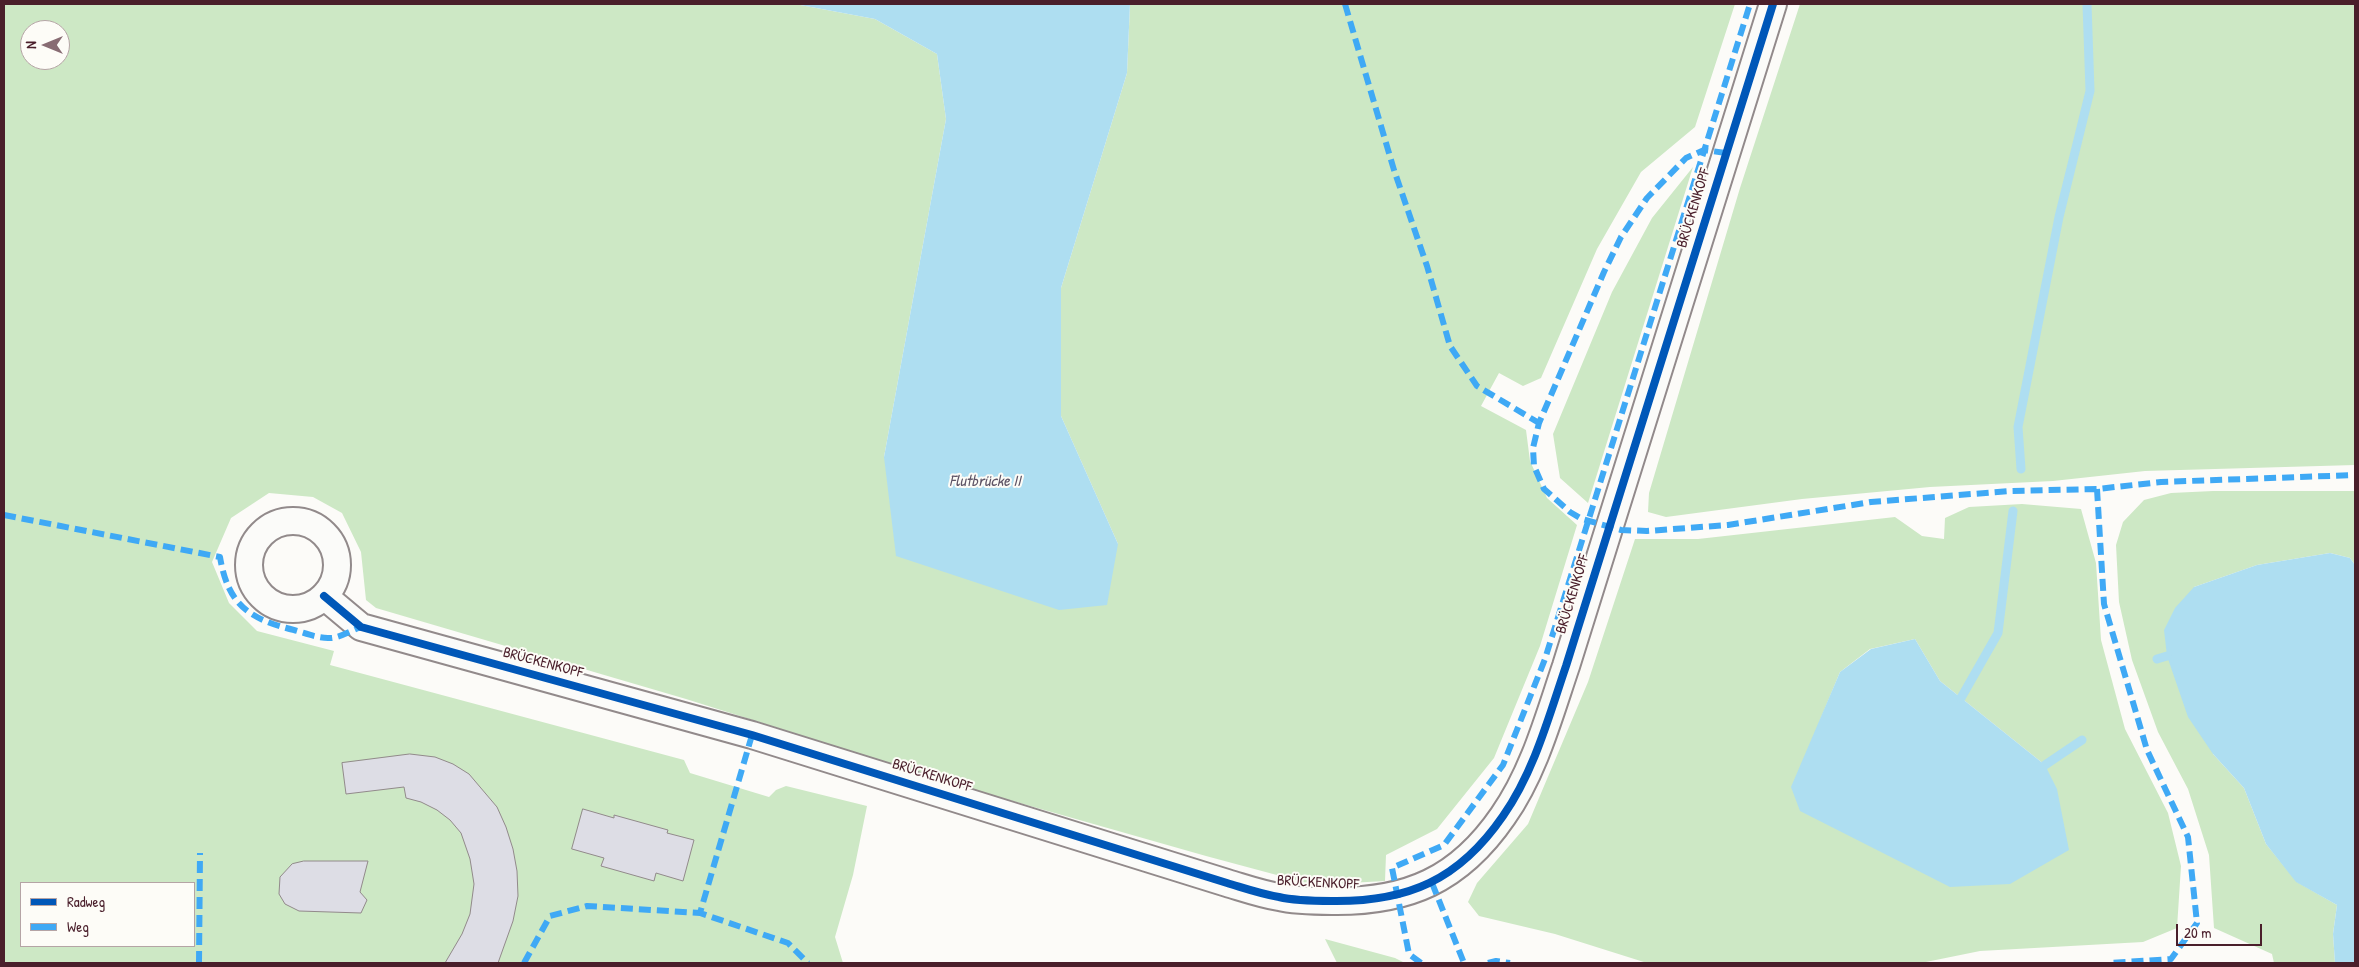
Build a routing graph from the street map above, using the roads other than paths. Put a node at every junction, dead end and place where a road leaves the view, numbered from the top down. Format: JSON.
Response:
{"nodes":[{"id":1,"x":1773,"y":4,"type":"edge"},
{"id":2,"x":324,"y":596,"type":"dead end"}],
"edges":[{"from":1,"to":2,"type":"street","name":"BRÜCKENKOPF"}]}
